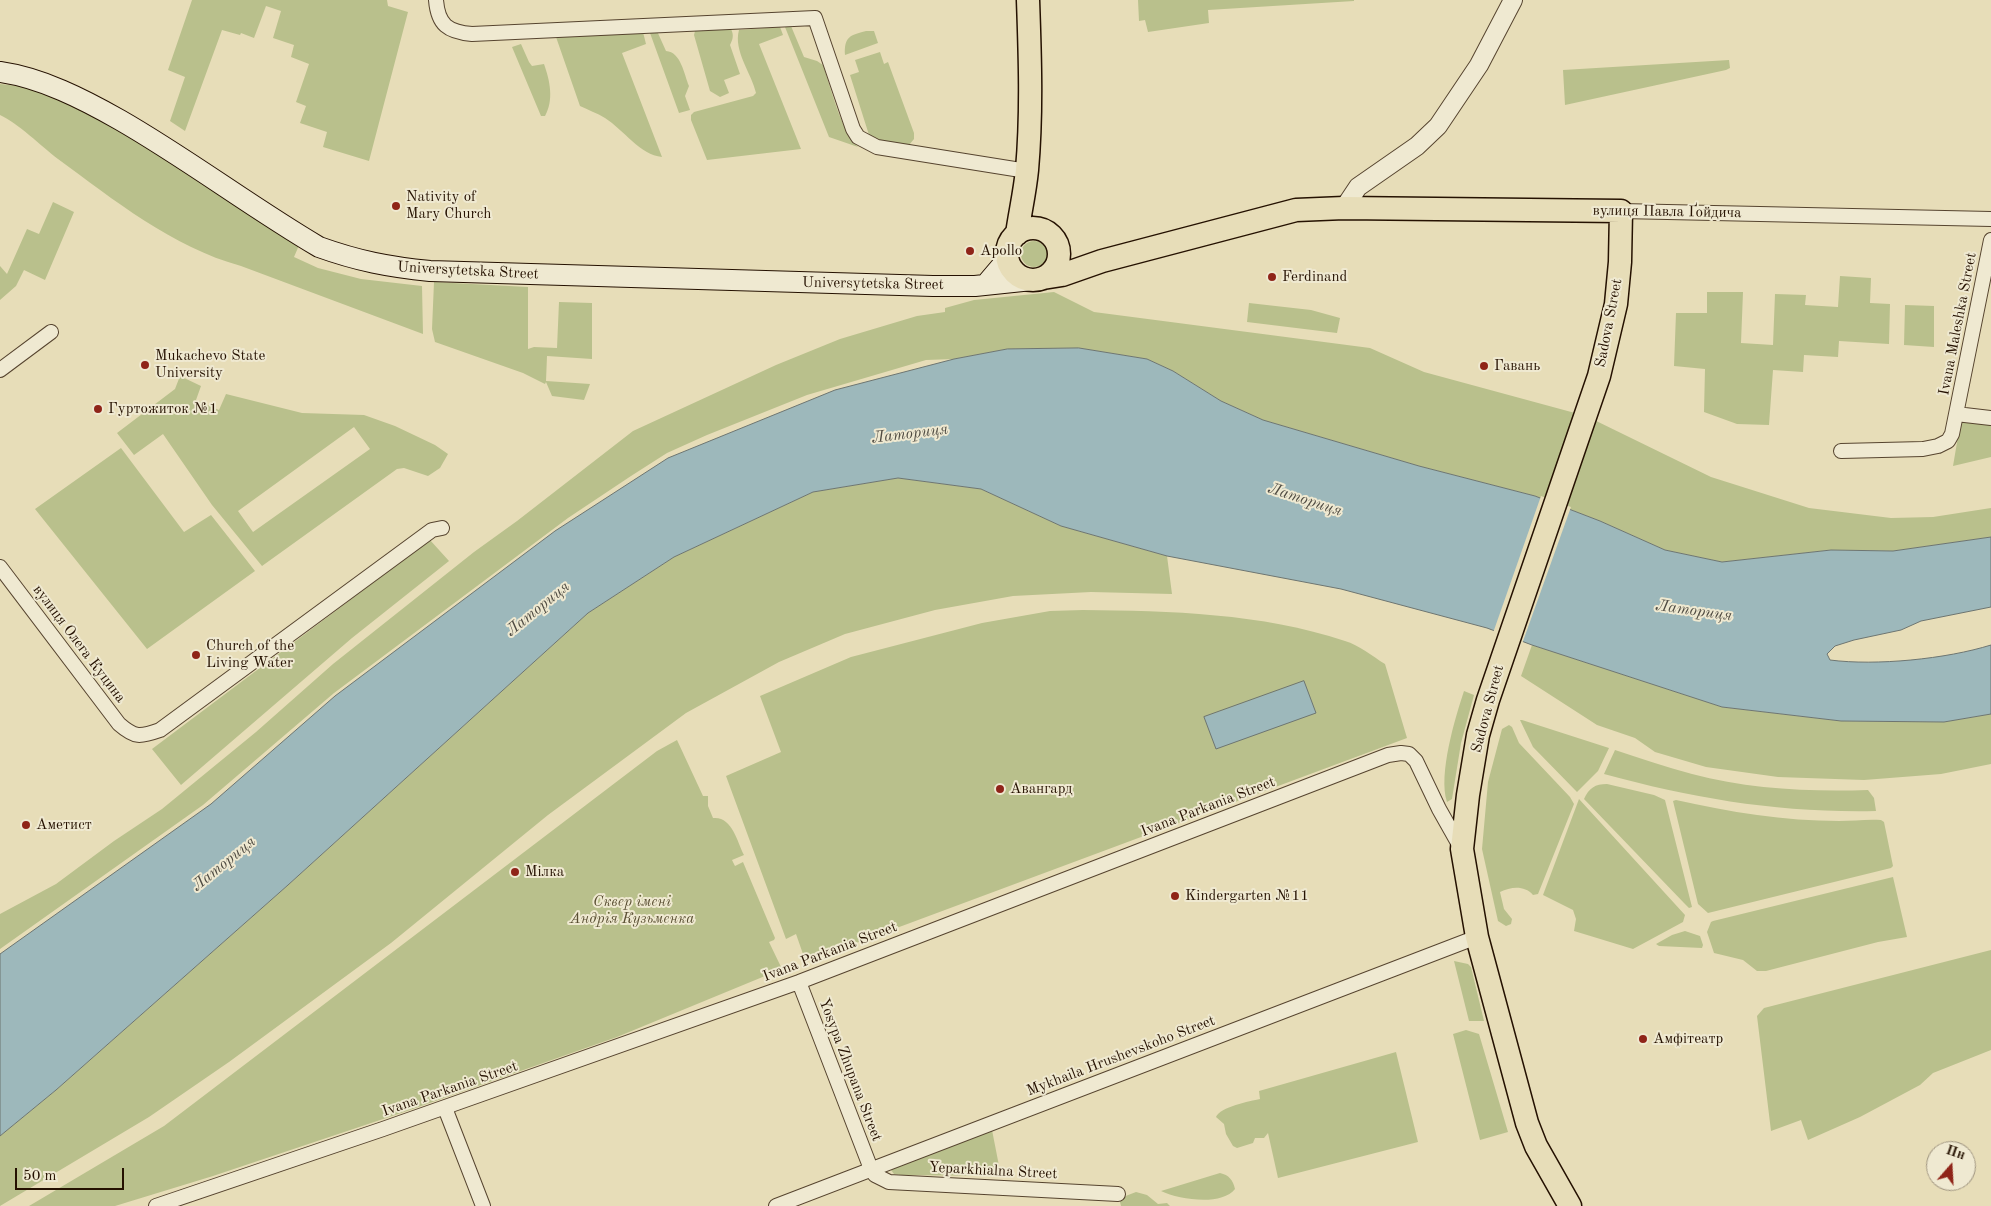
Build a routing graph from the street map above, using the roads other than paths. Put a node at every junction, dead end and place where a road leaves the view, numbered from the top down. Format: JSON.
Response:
{"nodes":[{"id":1,"x":436,"y":0,"type":"edge"},
{"id":2,"x":1028,"y":0,"type":"edge"},
{"id":3,"x":1513,"y":0,"type":"edge"},
{"id":4,"x":0,"y":72,"type":"edge"},
{"id":5,"x":1027,"y":172,"type":"junction"},
{"id":6,"x":1344,"y":208,"type":"junction"},
{"id":7,"x":1620,"y":211,"type":"junction"},
{"id":8,"x":1991,"y":219,"type":"edge"},
{"id":9,"x":1052,"y":238,"type":"junction"},
{"id":10,"x":1991,"y":240,"type":"edge"},
{"id":11,"x":1012,"y":243,"type":"junction"},
{"id":12,"x":1102,"y":261,"type":"junction"},
{"id":13,"x":1038,"y":279,"type":"junction"},
{"id":14,"x":986,"y":284,"type":"junction"},
{"id":15,"x":50,"y":332,"type":"dead end"},
{"id":16,"x":0,"y":370,"type":"edge"},
{"id":17,"x":1956,"y":414,"type":"junction"},
{"id":18,"x":1991,"y":418,"type":"edge"},
{"id":19,"x":1841,"y":452,"type":"dead end"},
{"id":20,"x":442,"y":528,"type":"dead end"},
{"id":21,"x":0,"y":567,"type":"edge"},
{"id":22,"x":1462,"y":849,"type":"junction"},
{"id":23,"x":1477,"y":937,"type":"junction"},
{"id":24,"x":799,"y":982,"type":"junction"},
{"id":25,"x":445,"y":1108,"type":"junction"},
{"id":26,"x":871,"y":1169,"type":"junction"},
{"id":27,"x":1118,"y":1194,"type":"dead end"},
{"id":28,"x":156,"y":1206,"type":"edge"},
{"id":29,"x":483,"y":1206,"type":"edge"},
{"id":30,"x":776,"y":1206,"type":"edge"},
{"id":31,"x":1570,"y":1206,"type":"edge"}],
"edges":[{"from":1,"to":5,"type":"street"},
{"from":2,"to":5,"type":"main road"},
{"from":3,"to":6,"type":"street"},
{"from":4,"to":14,"type":"main road","name":"Universytetska Street"},
{"from":5,"to":9,"type":"main road"},
{"from":5,"to":11,"type":"main road"},
{"from":6,"to":7,"type":"main road","name":"вулиця Павла Ґойдича"},
{"from":6,"to":12,"type":"main road","name":"Universytetska Street"},
{"from":7,"to":8,"type":"street","name":"вулиця Павла Ґойдича"},
{"from":7,"to":22,"type":"main road","name":"Sadova Street"},
{"from":9,"to":11,"type":"main road"},
{"from":9,"to":12,"type":"main road","name":"Universytetska Street"},
{"from":9,"to":13,"type":"main road"},
{"from":10,"to":17,"type":"street","name":"Ivana Maleshka Street"},
{"from":11,"to":13,"type":"main road"},
{"from":11,"to":14,"type":"main road"},
{"from":12,"to":13,"type":"main road","name":"Universytetska Street"},
{"from":13,"to":14,"type":"main road","name":"Universytetska Street"},
{"from":15,"to":16,"type":"street"},
{"from":17,"to":18,"type":"street"},
{"from":17,"to":19,"type":"street","name":"Ivana Maleshka Street"},
{"from":20,"to":21,"type":"street","name":"вулиця Олега Куцина"},
{"from":22,"to":23,"type":"main road","name":"Sadova Street"},
{"from":22,"to":24,"type":"street","name":"Ivana Parkania Street"},
{"from":23,"to":26,"type":"street","name":"Mykhaila Hrushevskoho Street"},
{"from":23,"to":31,"type":"main road","name":"Sadova Street"},
{"from":24,"to":25,"type":"street","name":"Ivana Parkania Street"},
{"from":24,"to":26,"type":"street","name":"Yosypa Zhupana Street"},
{"from":25,"to":28,"type":"street","name":"Ivana Parkania Street"},
{"from":25,"to":29,"type":"street"},
{"from":26,"to":27,"type":"street","name":"Yeparkhialna Street"},
{"from":26,"to":30,"type":"street","name":"Mykhaila Hrushevskoho Street"}]}
